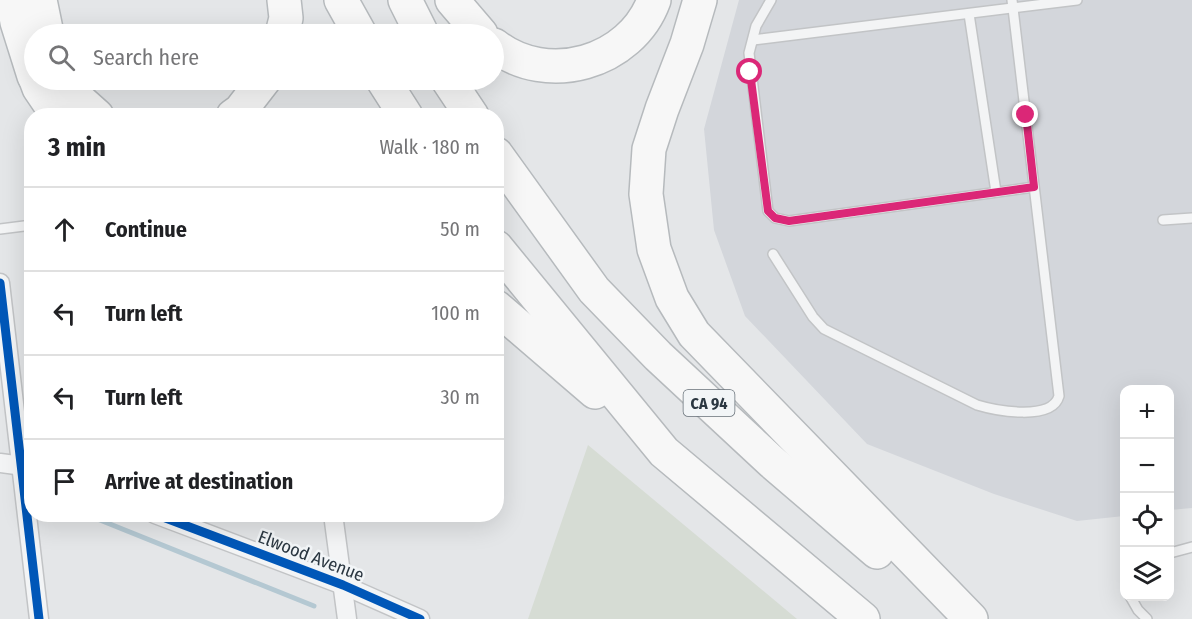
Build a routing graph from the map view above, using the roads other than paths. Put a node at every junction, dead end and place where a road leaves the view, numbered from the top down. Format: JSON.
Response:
{"nodes":[{"id":1,"x":13,"y":0,"type":"edge"},
{"id":2,"x":40,"y":0,"type":"edge"},
{"id":3,"x":284,"y":0,"type":"edge"},
{"id":4,"x":342,"y":0,"type":"edge"},
{"id":5,"x":405,"y":0,"type":"edge"},
{"id":6,"x":452,"y":0,"type":"edge"},
{"id":7,"x":654,"y":0,"type":"edge"},
{"id":8,"x":700,"y":0,"type":"edge"},
{"id":9,"x":771,"y":0,"type":"edge"},
{"id":10,"x":1077,"y":0,"type":"edge"},
{"id":11,"x":1012,"y":4,"type":"edge"},
{"id":12,"x":969,"y":14,"type":"junction"},
{"id":13,"x":45,"y":24,"type":"edge"},
{"id":14,"x":284,"y":24,"type":"edge"},
{"id":15,"x":355,"y":24,"type":"edge"},
{"id":16,"x":417,"y":24,"type":"edge"},
{"id":17,"x":472,"y":24,"type":"edge"},
{"id":18,"x":753,"y":40,"type":"junction"},
{"id":19,"x":24,"y":44,"type":"edge"},
{"id":20,"x":504,"y":51,"type":"edge"},
{"id":21,"x":40,"y":90,"type":"edge"},
{"id":22,"x":73,"y":90,"type":"edge"},
{"id":23,"x":256,"y":90,"type":"edge"},
{"id":24,"x":389,"y":90,"type":"edge"},
{"id":25,"x":455,"y":90,"type":"edge"},
{"id":26,"x":53,"y":108,"type":"edge"},
{"id":27,"x":88,"y":108,"type":"edge"},
{"id":28,"x":242,"y":108,"type":"edge"},
{"id":29,"x":401,"y":108,"type":"edge"},
{"id":30,"x":467,"y":108,"type":"edge"},
{"id":31,"x":504,"y":165,"type":"edge"},
{"id":32,"x":1034,"y":187,"type":"junction"},
{"id":33,"x":996,"y":192,"type":"junction"},
{"id":34,"x":1192,"y":218,"type":"edge"},
{"id":35,"x":1163,"y":220,"type":"dead end"},
{"id":36,"x":24,"y":226,"type":"edge"},
{"id":37,"x":0,"y":229,"type":"edge"},
{"id":38,"x":772,"y":254,"type":"dead end"},
{"id":39,"x":504,"y":257,"type":"edge"},
{"id":40,"x":0,"y":283,"type":"edge"},
{"id":41,"x":504,"y":314,"type":"edge"},
{"id":42,"x":24,"y":446,"type":"edge"},
{"id":43,"x":664,"y":452,"type":"junction"},
{"id":44,"x":0,"y":463,"type":"edge"},
{"id":45,"x":24,"y":466,"type":"edge"},
{"id":46,"x":31,"y":522,"type":"edge"},
{"id":47,"x":176,"y":522,"type":"edge"},
{"id":48,"x":334,"y":522,"type":"edge"},
{"id":49,"x":1192,"y":547,"type":"edge"},
{"id":50,"x":1174,"y":552,"type":"edge"},
{"id":51,"x":343,"y":585,"type":"junction"},
{"id":52,"x":1132,"y":601,"type":"edge"},
{"id":53,"x":39,"y":619,"type":"edge"},
{"id":54,"x":346,"y":619,"type":"edge"},
{"id":55,"x":420,"y":619,"type":"edge"},
{"id":56,"x":863,"y":619,"type":"edge"},
{"id":57,"x":956,"y":619,"type":"edge"},
{"id":58,"x":971,"y":619,"type":"edge"},
{"id":59,"x":1147,"y":619,"type":"edge"}],
"edges":[{"from":1,"to":19,"type":"highway"},
{"from":2,"to":13,"type":"highway"},
{"from":3,"to":14,"type":"highway"},
{"from":4,"to":15,"type":"highway"},
{"from":5,"to":16,"type":"highway"},
{"from":6,"to":17,"type":"highway"},
{"from":7,"to":20,"type":"highway"},
{"from":8,"to":58,"type":"highway"},
{"from":9,"to":18,"type":"lane"},
{"from":10,"to":11,"type":"lane"},
{"from":11,"to":12,"type":"lane"},
{"from":11,"to":32,"type":"lane"},
{"from":12,"to":18,"type":"lane"},
{"from":12,"to":33,"type":"lane"},
{"from":18,"to":33,"type":"lane"},
{"from":21,"to":26,"type":"highway"},
{"from":22,"to":27,"type":"highway"},
{"from":23,"to":28,"type":"highway"},
{"from":24,"to":29,"type":"highway"},
{"from":25,"to":30,"type":"highway"},
{"from":31,"to":57,"type":"highway","number":"CA 94"},
{"from":32,"to":33,"type":"lane"},
{"from":32,"to":38,"type":"lane"},
{"from":34,"to":35,"type":"lane"},
{"from":36,"to":37,"type":"lane"},
{"from":39,"to":43,"type":"highway"},
{"from":40,"to":42,"type":"street"},
{"from":41,"to":43,"type":"highway"},
{"from":43,"to":56,"type":"highway"},
{"from":44,"to":45,"type":"street"},
{"from":46,"to":53,"type":"street"},
{"from":47,"to":51,"type":"street","name":"Elwood Avenue"},
{"from":48,"to":51,"type":"street"},
{"from":49,"to":50,"type":"lane"},
{"from":51,"to":54,"type":"street"},
{"from":51,"to":55,"type":"street","name":"Elwood Avenue"},
{"from":52,"to":59,"type":"lane"}]}
